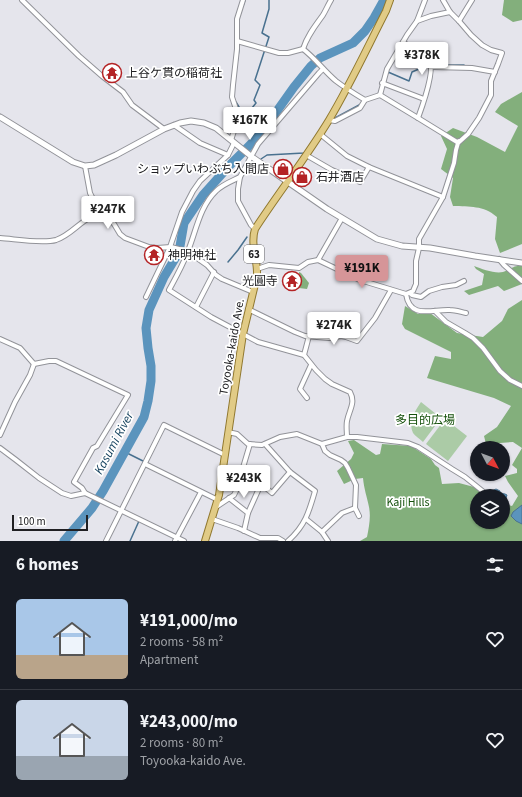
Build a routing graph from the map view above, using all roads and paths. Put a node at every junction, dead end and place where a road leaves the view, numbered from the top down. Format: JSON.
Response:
{"nodes":[{"id":1,"x":22,"y":0,"type":"edge"},
{"id":2,"x":243,"y":0,"type":"edge"},
{"id":3,"x":330,"y":0,"type":"edge"},
{"id":4,"x":390,"y":0,"type":"edge"},
{"id":5,"x":425,"y":0,"type":"edge"},
{"id":6,"x":443,"y":0,"type":"edge"},
{"id":7,"x":472,"y":0,"type":"edge"},
{"id":8,"x":450,"y":12,"type":"junction"},
{"id":9,"x":417,"y":21,"type":"junction"},
{"id":10,"x":459,"y":21,"type":"junction"},
{"id":11,"x":238,"y":41,"type":"junction"},
{"id":12,"x":403,"y":42,"type":"junction"},
{"id":13,"x":303,"y":49,"type":"junction"},
{"id":14,"x":432,"y":67,"type":"junction"},
{"id":15,"x":323,"y":69,"type":"junction"},
{"id":16,"x":495,"y":72,"type":"junction"},
{"id":17,"x":382,"y":83,"type":"junction"},
{"id":18,"x":346,"y":89,"type":"junction"},
{"id":19,"x":380,"y":95,"type":"junction"},
{"id":20,"x":424,"y":99,"type":"junction"},
{"id":21,"x":365,"y":100,"type":"junction"},
{"id":22,"x":0,"y":117,"type":"edge"},
{"id":23,"x":418,"y":118,"type":"junction"},
{"id":24,"x":329,"y":120,"type":"junction"},
{"id":25,"x":174,"y":125,"type":"junction"},
{"id":26,"x":164,"y":129,"type":"junction"},
{"id":27,"x":320,"y":134,"type":"junction"},
{"id":28,"x":459,"y":141,"type":"junction"},
{"id":29,"x":235,"y":143,"type":"junction"},
{"id":30,"x":228,"y":155,"type":"junction"},
{"id":31,"x":306,"y":155,"type":"junction"},
{"id":32,"x":251,"y":156,"type":"junction"},
{"id":33,"x":85,"y":166,"type":"junction"},
{"id":34,"x":369,"y":167,"type":"junction"},
{"id":35,"x":240,"y":177,"type":"junction"},
{"id":36,"x":287,"y":182,"type":"junction"},
{"id":37,"x":443,"y":197,"type":"junction"},
{"id":38,"x":105,"y":214,"type":"junction"},
{"id":39,"x":342,"y":218,"type":"junction"},
{"id":40,"x":255,"y":229,"type":"junction"},
{"id":41,"x":0,"y":238,"type":"edge"},
{"id":42,"x":171,"y":247,"type":"junction"},
{"id":43,"x":420,"y":248,"type":"junction"},
{"id":44,"x":188,"y":251,"type":"junction"},
{"id":45,"x":498,"y":259,"type":"junction"},
{"id":46,"x":318,"y":260,"type":"junction"},
{"id":47,"x":522,"y":263,"type":"edge"},
{"id":48,"x":257,"y":269,"type":"junction"},
{"id":49,"x":214,"y":272,"type":"junction"},
{"id":50,"x":464,"y":281,"type":"dead end"},
{"id":51,"x":522,"y":281,"type":"edge"},
{"id":52,"x":391,"y":290,"type":"junction"},
{"id":53,"x":253,"y":292,"type":"junction"},
{"id":54,"x":408,"y":294,"type":"junction"},
{"id":55,"x":146,"y":297,"type":"dead end"},
{"id":56,"x":196,"y":307,"type":"junction"},
{"id":57,"x":248,"y":308,"type":"junction"},
{"id":58,"x":435,"y":311,"type":"junction"},
{"id":59,"x":466,"y":313,"type":"dead end"},
{"id":60,"x":243,"y":334,"type":"junction"},
{"id":61,"x":309,"y":336,"type":"junction"},
{"id":62,"x":0,"y":338,"type":"edge"},
{"id":63,"x":304,"y":355,"type":"junction"},
{"id":64,"x":34,"y":364,"type":"junction"},
{"id":65,"x":311,"y":365,"type":"junction"},
{"id":66,"x":522,"y":386,"type":"edge"},
{"id":67,"x":307,"y":398,"type":"dead end"},
{"id":68,"x":228,"y":432,"type":"junction"},
{"id":69,"x":0,"y":435,"type":"edge"},
{"id":70,"x":346,"y":437,"type":"junction"},
{"id":71,"x":250,"y":444,"type":"junction"},
{"id":72,"x":265,"y":444,"type":"junction"},
{"id":73,"x":322,"y":444,"type":"junction"},
{"id":74,"x":0,"y":448,"type":"edge"},
{"id":75,"x":225,"y":455,"type":"junction"},
{"id":76,"x":145,"y":464,"type":"junction"},
{"id":77,"x":290,"y":472,"type":"junction"},
{"id":78,"x":482,"y":489,"type":"edge"},
{"id":79,"x":201,"y":492,"type":"junction"},
{"id":80,"x":87,"y":494,"type":"junction"},
{"id":81,"x":229,"y":498,"type":"junction"},
{"id":82,"x":218,"y":500,"type":"junction"},
{"id":83,"x":216,"y":507,"type":"junction"},
{"id":84,"x":356,"y":508,"type":"junction"},
{"id":85,"x":121,"y":510,"type":"junction"},
{"id":86,"x":248,"y":513,"type":"junction"},
{"id":87,"x":359,"y":516,"type":"dead end"},
{"id":88,"x":212,"y":519,"type":"junction"},
{"id":89,"x":306,"y":520,"type":"junction"},
{"id":90,"x":244,"y":531,"type":"junction"},
{"id":91,"x":322,"y":532,"type":"junction"},
{"id":92,"x":176,"y":539,"type":"edge"},
{"id":93,"x":106,"y":541,"type":"edge"},
{"id":94,"x":184,"y":541,"type":"edge"},
{"id":95,"x":205,"y":541,"type":"edge"},
{"id":96,"x":283,"y":541,"type":"edge"},
{"id":97,"x":288,"y":541,"type":"edge"},
{"id":98,"x":328,"y":541,"type":"edge"}],
"edges":[{"from":1,"to":26,"type":"street"},
{"from":2,"to":11,"type":"street"},
{"from":3,"to":13,"type":"street"},
{"from":4,"to":18,"type":"main road","name":"Toyooka-kaido Ave.","number":"63"},
{"from":5,"to":9,"type":"street"},
{"from":6,"to":8,"type":"street"},
{"from":7,"to":10,"type":"street"},
{"from":8,"to":9,"type":"street"},
{"from":8,"to":10,"type":"street"},
{"from":9,"to":12,"type":"street"},
{"from":10,"to":16,"type":"street"},
{"from":11,"to":13,"type":"street"},
{"from":11,"to":29,"type":"street"},
{"from":12,"to":14,"type":"street"},
{"from":12,"to":17,"type":"street"},
{"from":13,"to":15,"type":"street"},
{"from":14,"to":16,"type":"street"},
{"from":14,"to":20,"type":"street"},
{"from":15,"to":18,"type":"street"},
{"from":15,"to":32,"type":"street"},
{"from":16,"to":28,"type":"street"},
{"from":17,"to":19,"type":"street"},
{"from":17,"to":20,"type":"street"},
{"from":18,"to":21,"type":"street"},
{"from":18,"to":24,"type":"main road","name":"Toyooka-kaido Ave.","number":"63"},
{"from":19,"to":21,"type":"street"},
{"from":19,"to":23,"type":"street"},
{"from":20,"to":23,"type":"street"},
{"from":21,"to":24,"type":"street"},
{"from":22,"to":33,"type":"street"},
{"from":23,"to":28,"type":"street"},
{"from":24,"to":27,"type":"main road","name":"Toyooka-kaido Ave.","number":"63"},
{"from":25,"to":26,"type":"street"},
{"from":25,"to":29,"type":"street"},
{"from":25,"to":30,"type":"street"},
{"from":26,"to":33,"type":"street"},
{"from":27,"to":31,"type":"main road","name":"Toyooka-kaido Ave.","number":"63"},
{"from":27,"to":34,"type":"street"},
{"from":28,"to":37,"type":"street"},
{"from":29,"to":30,"type":"street"},
{"from":29,"to":32,"type":"street"},
{"from":30,"to":42,"type":"street"},
{"from":31,"to":34,"type":"street"},
{"from":31,"to":36,"type":"main road","name":"Toyooka-kaido Ave.","number":"63"},
{"from":32,"to":35,"type":"street"},
{"from":32,"to":36,"type":"street"},
{"from":33,"to":38,"type":"street"},
{"from":34,"to":37,"type":"street"},
{"from":35,"to":40,"type":"street"},
{"from":35,"to":44,"type":"street"},
{"from":36,"to":39,"type":"street"},
{"from":36,"to":40,"type":"main road","name":"Toyooka-kaido Ave.","number":"63"},
{"from":37,"to":43,"type":"street"},
{"from":38,"to":41,"type":"street"},
{"from":38,"to":42,"type":"street"},
{"from":39,"to":43,"type":"street"},
{"from":39,"to":46,"type":"street"},
{"from":40,"to":48,"type":"main road","name":"Toyooka-kaido Ave.","number":"63"},
{"from":42,"to":44,"type":"street"},
{"from":42,"to":55,"type":"street"},
{"from":43,"to":45,"type":"street"},
{"from":43,"to":54,"type":"street"},
{"from":44,"to":49,"type":"street"},
{"from":44,"to":56,"type":"street"},
{"from":45,"to":47,"type":"street"},
{"from":45,"to":51,"type":"street"},
{"from":46,"to":48,"type":"street"},
{"from":46,"to":52,"type":"street"},
{"from":48,"to":53,"type":"main road","name":"Toyooka-kaido Ave.","number":"63"},
{"from":49,"to":53,"type":"street"},
{"from":49,"to":56,"type":"street"},
{"from":50,"to":54,"type":"street"},
{"from":52,"to":54,"type":"street"},
{"from":52,"to":61,"type":"street"},
{"from":53,"to":57,"type":"main road","name":"Toyooka-kaido Ave.","number":"63"},
{"from":54,"to":58,"type":"street"},
{"from":56,"to":60,"type":"street"},
{"from":57,"to":60,"type":"main road","name":"Toyooka-kaido Ave.","number":"63"},
{"from":57,"to":61,"type":"street"},
{"from":58,"to":59,"type":"street"},
{"from":58,"to":66,"type":"street"},
{"from":60,"to":63,"type":"street"},
{"from":60,"to":68,"type":"main road","name":"Toyooka-kaido Ave.","number":"63"},
{"from":61,"to":63,"type":"street"},
{"from":62,"to":64,"type":"street"},
{"from":63,"to":65,"type":"street"},
{"from":64,"to":69,"type":"street"},
{"from":64,"to":80,"type":"street"},
{"from":65,"to":67,"type":"street"},
{"from":65,"to":70,"type":"street"},
{"from":68,"to":71,"type":"street"},
{"from":68,"to":75,"type":"main road","name":"Toyooka-kaido Ave.","number":"63"},
{"from":70,"to":73,"type":"street"},
{"from":70,"to":78,"type":"street"},
{"from":71,"to":72,"type":"street"},
{"from":71,"to":81,"type":"street"},
{"from":72,"to":73,"type":"street"},
{"from":72,"to":77,"type":"street"},
{"from":73,"to":84,"type":"street"},
{"from":74,"to":80,"type":"street"},
{"from":75,"to":76,"type":"street"},
{"from":75,"to":82,"type":"main road","name":"Toyooka-kaido Ave.","number":"63"},
{"from":76,"to":79,"type":"street"},
{"from":76,"to":85,"type":"street"},
{"from":77,"to":86,"type":"street"},
{"from":77,"to":89,"type":"street"},
{"from":79,"to":82,"type":"street"},
{"from":79,"to":92,"type":"street"},
{"from":80,"to":85,"type":"street"},
{"from":81,"to":83,"type":"street"},
{"from":81,"to":86,"type":"street"},
{"from":82,"to":83,"type":"main road","name":"Toyooka-kaido Ave.","number":"63"},
{"from":83,"to":88,"type":"main road","name":"Toyooka-kaido Ave.","number":"63"},
{"from":84,"to":87,"type":"street"},
{"from":84,"to":91,"type":"street"},
{"from":85,"to":92,"type":"street"},
{"from":85,"to":93,"type":"street"},
{"from":86,"to":90,"type":"street"},
{"from":88,"to":90,"type":"street"},
{"from":88,"to":95,"type":"main road","name":"Toyooka-kaido Ave.","number":"63"},
{"from":89,"to":91,"type":"street"},
{"from":89,"to":97,"type":"street"},
{"from":90,"to":96,"type":"street"},
{"from":91,"to":98,"type":"street"},
{"from":92,"to":94,"type":"street"}]}
